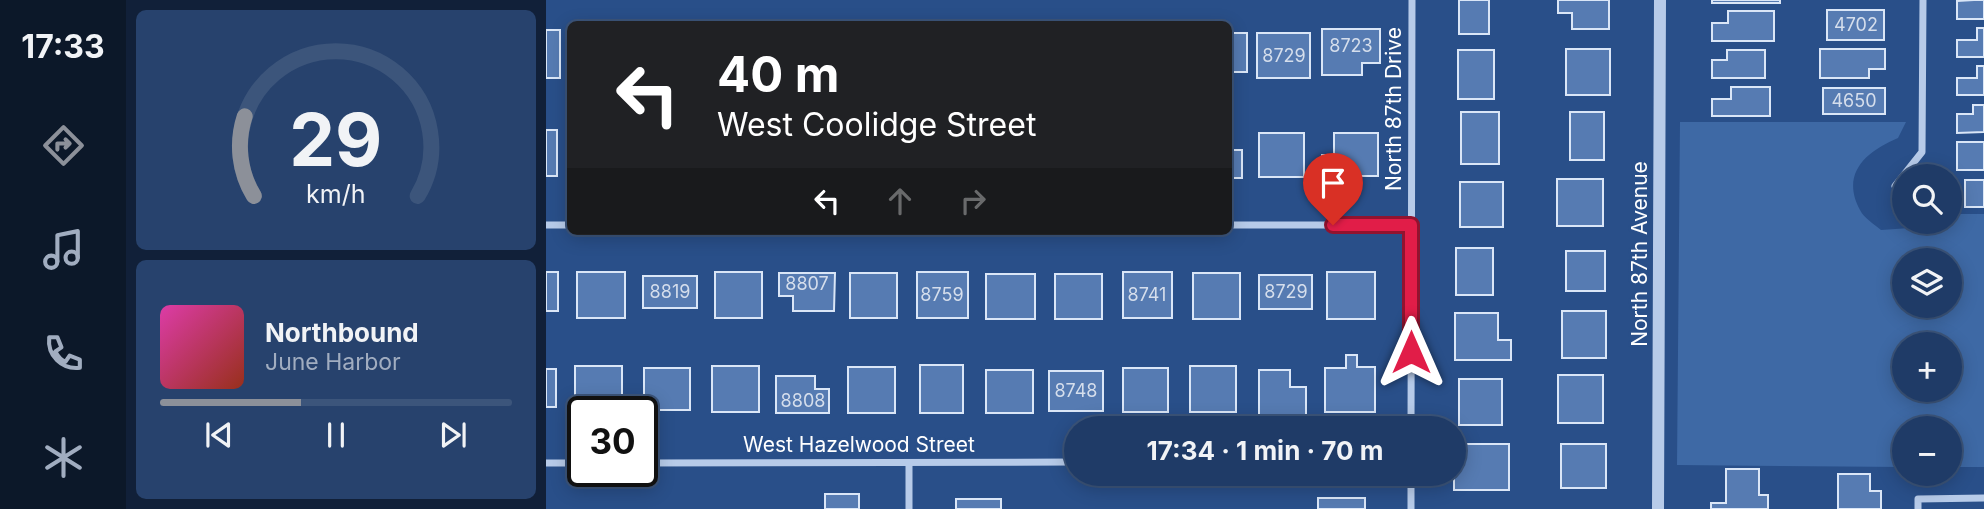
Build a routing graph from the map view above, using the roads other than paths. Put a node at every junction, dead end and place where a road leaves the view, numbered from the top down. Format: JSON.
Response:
{"nodes":[{"id":1,"x":1412,"y":0,"type":"edge"},
{"id":2,"x":1660,"y":0,"type":"edge"},
{"id":3,"x":1923,"y":0,"type":"edge"},
{"id":4,"x":1913,"y":164,"type":"edge"},
{"id":5,"x":546,"y":225,"type":"edge"},
{"id":6,"x":567,"y":225,"type":"edge"},
{"id":7,"x":1232,"y":225,"type":"edge"},
{"id":8,"x":1411,"y":225,"type":"junction"},
{"id":9,"x":1411,"y":416,"type":"edge"},
{"id":10,"x":1064,"y":462,"type":"edge"},
{"id":11,"x":546,"y":463,"type":"edge"},
{"id":12,"x":567,"y":463,"type":"edge"},
{"id":13,"x":658,"y":463,"type":"edge"},
{"id":14,"x":909,"y":463,"type":"junction"},
{"id":15,"x":1411,"y":486,"type":"edge"},
{"id":16,"x":1984,"y":498,"type":"edge"},
{"id":17,"x":909,"y":509,"type":"edge"},
{"id":18,"x":1411,"y":509,"type":"edge"},
{"id":19,"x":1658,"y":509,"type":"edge"},
{"id":20,"x":1918,"y":509,"type":"edge"}],
"edges":[{"from":1,"to":8,"type":"street","name":"North 87th Drive"},
{"from":2,"to":19,"type":"street","name":"North 87th Avenue"},
{"from":3,"to":4,"type":"street"},
{"from":5,"to":6,"type":"street"},
{"from":7,"to":8,"type":"street"},
{"from":8,"to":9,"type":"street","name":"North 87th Drive"},
{"from":10,"to":14,"type":"street","name":"West Hazelwood Street"},
{"from":11,"to":12,"type":"street"},
{"from":13,"to":14,"type":"street","name":"West Hazelwood Street"},
{"from":14,"to":17,"type":"street"},
{"from":15,"to":18,"type":"street"},
{"from":16,"to":20,"type":"street"}]}
